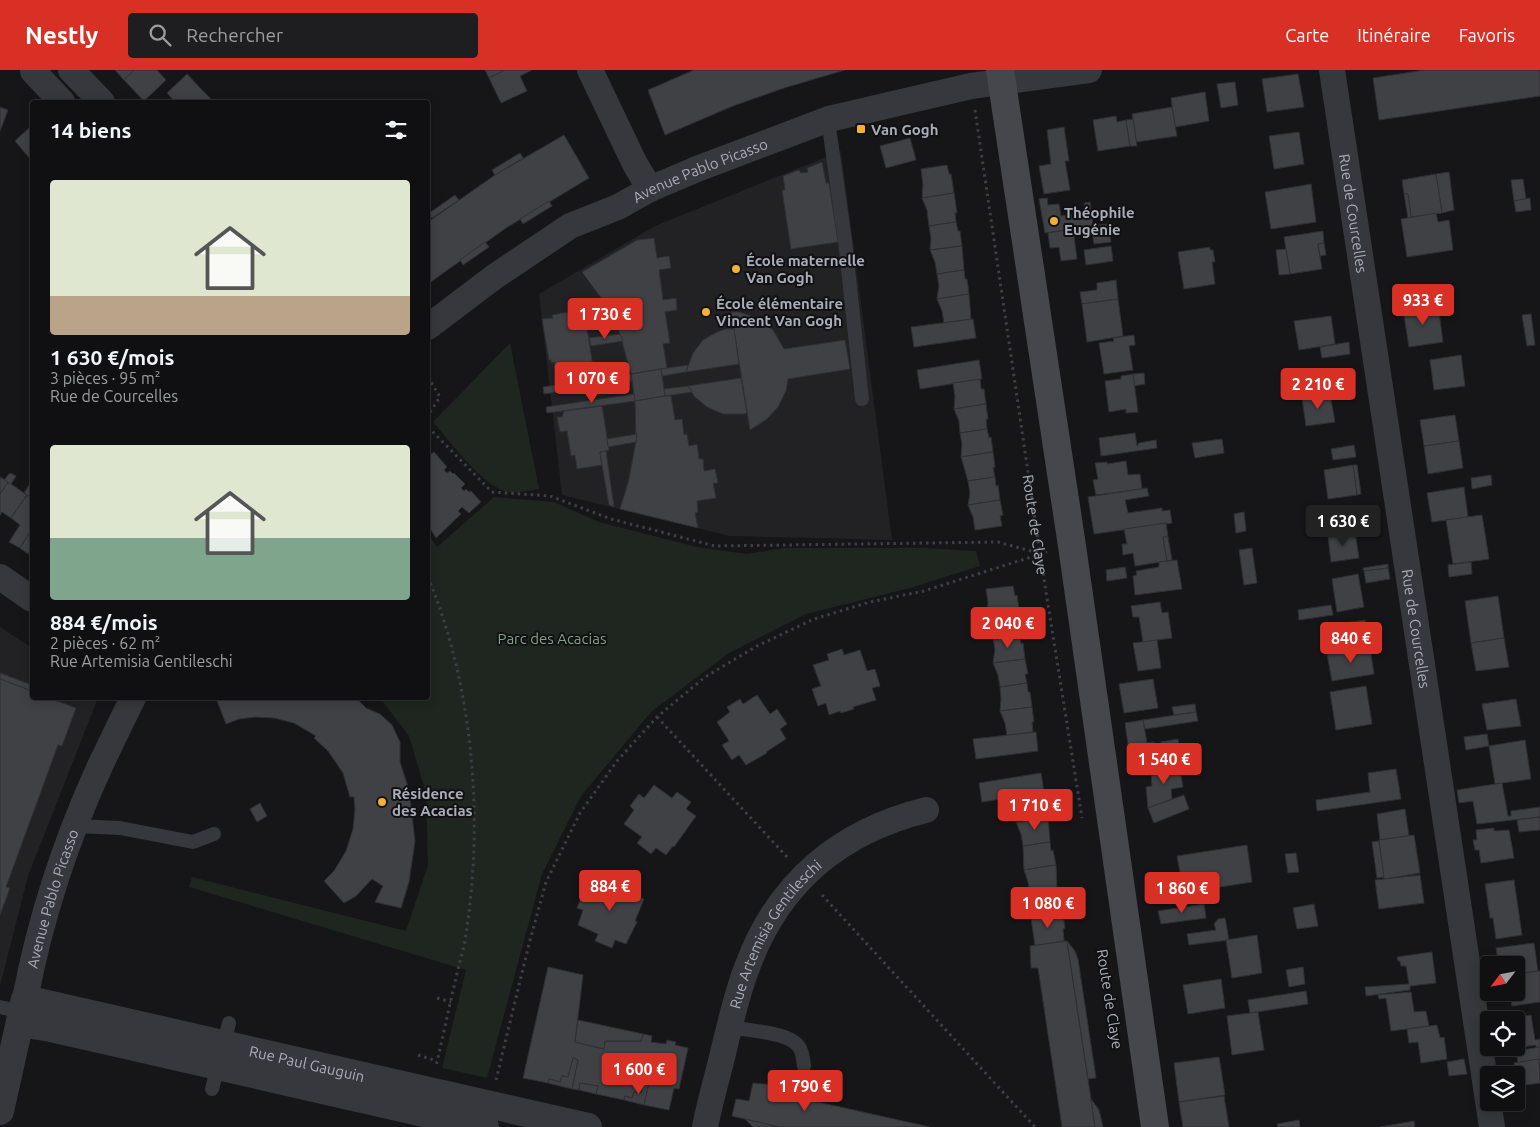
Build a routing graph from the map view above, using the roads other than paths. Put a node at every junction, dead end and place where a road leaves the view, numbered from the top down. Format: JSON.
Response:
{"nodes":[{"id":1,"x":31,"y":70,"type":"edge"},
{"id":2,"x":71,"y":70,"type":"edge"},
{"id":3,"x":590,"y":70,"type":"edge"},
{"id":4,"x":1089,"y":70,"type":"edge"},
{"id":5,"x":1332,"y":70,"type":"edge"},
{"id":6,"x":1001,"y":76,"type":"edge"},
{"id":7,"x":60,"y":100,"type":"edge"},
{"id":8,"x":100,"y":100,"type":"edge"},
{"id":9,"x":826,"y":120,"type":"junction"},
{"id":10,"x":650,"y":190,"type":"junction"},
{"id":11,"x":430,"y":325,"type":"edge"},
{"id":12,"x":862,"y":400,"type":"dead end"},
{"id":13,"x":0,"y":577,"type":"edge"},
{"id":14,"x":30,"y":598,"type":"edge"},
{"id":15,"x":133,"y":700,"type":"edge"},
{"id":16,"x":926,"y":810,"type":"dead end"},
{"id":17,"x":75,"y":826,"type":"junction"},
{"id":18,"x":214,"y":834,"type":"dead end"},
{"id":19,"x":17,"y":1010,"type":"edge"},
{"id":20,"x":729,"y":1028,"type":"junction"},
{"id":21,"x":221,"y":1055,"type":"junction"},
{"id":22,"x":804,"y":1066,"type":"dead end"},
{"id":23,"x":0,"y":1112,"type":"edge"},
{"id":24,"x":485,"y":1127,"type":"edge"},
{"id":25,"x":588,"y":1127,"type":"edge"},
{"id":26,"x":705,"y":1127,"type":"edge"},
{"id":27,"x":1155,"y":1127,"type":"edge"},
{"id":28,"x":1492,"y":1127,"type":"edge"}],
"edges":[{"from":1,"to":7,"type":"street"},
{"from":2,"to":8,"type":"street"},
{"from":3,"to":10,"type":"street"},
{"from":4,"to":6,"type":"street","name":"Avenue Pablo Picasso"},
{"from":5,"to":28,"type":"street","name":"Rue de Courcelles"},
{"from":6,"to":9,"type":"street","name":"Avenue Pablo Picasso"},
{"from":6,"to":27,"type":"main road","name":"Route de Claye"},
{"from":9,"to":10,"type":"street","name":"Avenue Pablo Picasso"},
{"from":9,"to":12,"type":"lane"},
{"from":10,"to":11,"type":"street","name":"Avenue Pablo Picasso"},
{"from":13,"to":14,"type":"street"},
{"from":15,"to":17,"type":"street","name":"Avenue Pablo Picasso"},
{"from":16,"to":20,"type":"street","name":"Rue Artemisia Gentileschi"},
{"from":17,"to":18,"type":"lane"},
{"from":17,"to":19,"type":"street","name":"Avenue Pablo Picasso"},
{"from":19,"to":21,"type":"street","name":"Rue Paul Gauguin"},
{"from":19,"to":23,"type":"street","name":"Avenue Pablo Picasso"},
{"from":20,"to":22,"type":"lane"},
{"from":20,"to":26,"type":"street","name":"Rue Artemisia Gentileschi"},
{"from":21,"to":24,"type":"street","name":"Rue Paul Gauguin"},
{"from":21,"to":25,"type":"street","name":"Rue Paul Gauguin"}]}
